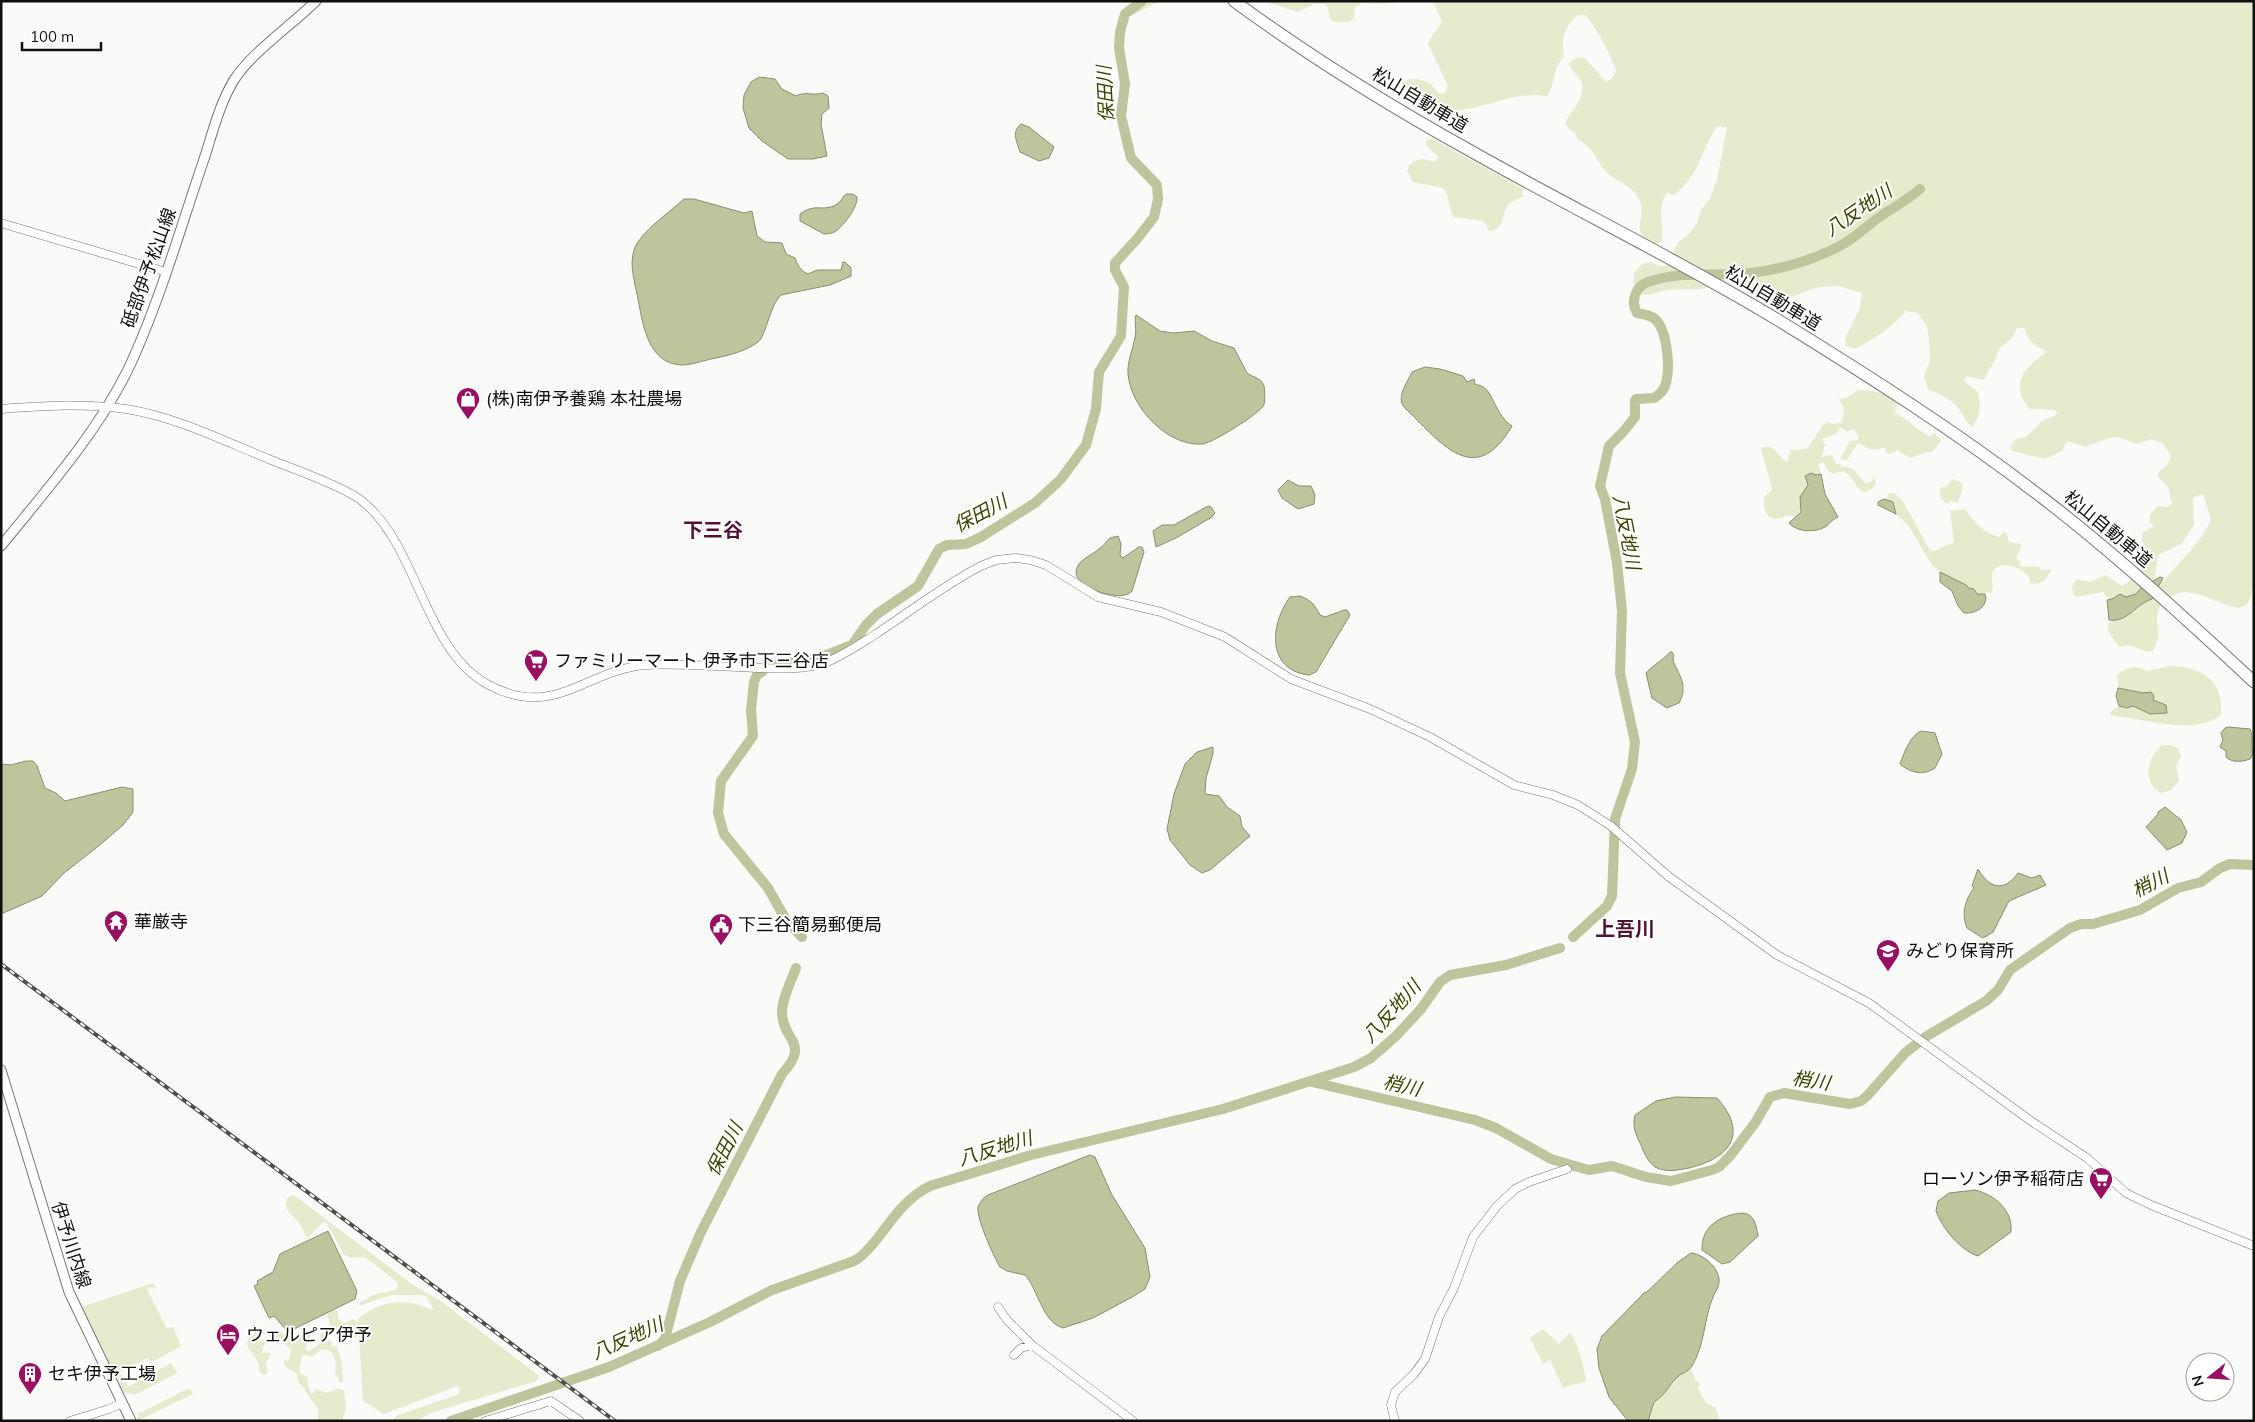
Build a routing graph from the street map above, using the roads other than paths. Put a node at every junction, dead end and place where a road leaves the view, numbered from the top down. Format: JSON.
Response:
{"nodes":[{"id":1,"x":316,"y":1,"type":"edge"},
{"id":2,"x":1234,"y":1,"type":"edge"},
{"id":3,"x":1,"y":223,"type":"edge"},
{"id":4,"x":166,"y":272,"type":"junction"},
{"id":5,"x":106,"y":407,"type":"junction"},
{"id":6,"x":1,"y":409,"type":"edge"},
{"id":7,"x":1,"y":546,"type":"edge"},
{"id":8,"x":2254,"y":682,"type":"edge"},
{"id":9,"x":1,"y":1070,"type":"edge"},
{"id":10,"x":1567,"y":1169,"type":"dead end"},
{"id":11,"x":2254,"y":1246,"type":"edge"},
{"id":12,"x":998,"y":1308,"type":"dead end"},
{"id":13,"x":1032,"y":1344,"type":"junction"},
{"id":14,"x":1014,"y":1354,"type":"dead end"},
{"id":15,"x":122,"y":1403,"type":"junction"},
{"id":16,"x":70,"y":1421,"type":"edge"},
{"id":17,"x":131,"y":1421,"type":"edge"},
{"id":18,"x":486,"y":1421,"type":"edge"},
{"id":19,"x":580,"y":1421,"type":"edge"},
{"id":20,"x":1134,"y":1421,"type":"edge"},
{"id":21,"x":1396,"y":1421,"type":"edge"}],
"edges":[{"from":1,"to":4,"type":"main road","name":"砥部伊予松山線"},
{"from":2,"to":8,"type":"highway","name":"松山自動車道"},
{"from":3,"to":4,"type":"street"},
{"from":4,"to":5,"type":"main road","name":"砥部伊予松山線"},
{"from":5,"to":6,"type":"street"},
{"from":5,"to":7,"type":"main road","name":"砥部伊予松山線"},
{"from":5,"to":11,"type":"street"},
{"from":9,"to":15,"type":"main road","name":"伊予川内線"},
{"from":10,"to":21,"type":"street"},
{"from":12,"to":13,"type":"street"},
{"from":13,"to":14,"type":"street"},
{"from":13,"to":20,"type":"street"},
{"from":15,"to":16,"type":"street"},
{"from":15,"to":17,"type":"main road","name":"伊予川内線"},
{"from":18,"to":19,"type":"street"}]}
